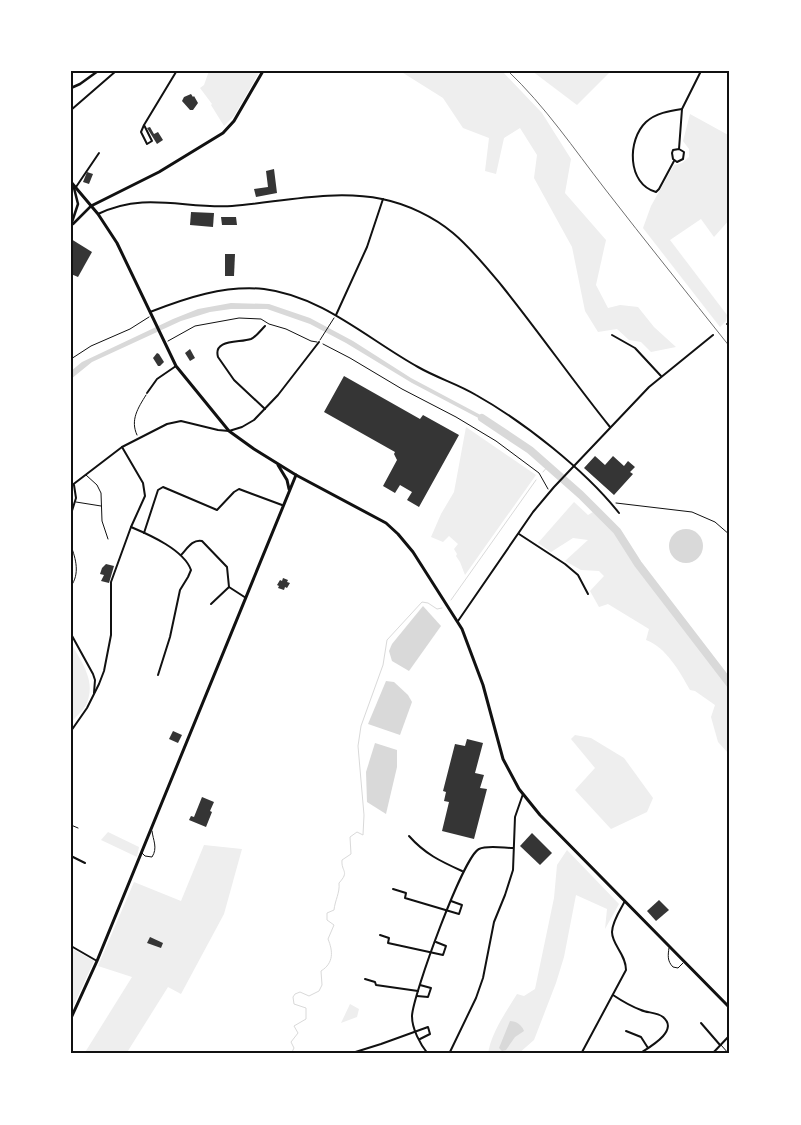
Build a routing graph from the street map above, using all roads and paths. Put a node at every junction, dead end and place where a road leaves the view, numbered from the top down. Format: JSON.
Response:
{"nodes":[{"id":1,"x":98,"y":71,"type":"edge"},
{"id":2,"x":116,"y":71,"type":"edge"},
{"id":3,"x":175,"y":71,"type":"edge"},
{"id":4,"x":263,"y":71,"type":"edge"},
{"id":5,"x":701,"y":71,"type":"edge"},
{"id":6,"x":71,"y":87,"type":"edge"},
{"id":7,"x":71,"y":110,"type":"edge"},
{"id":8,"x":682,"y":110,"type":"junction"},
{"id":9,"x":144,"y":125,"type":"junction"},
{"id":10,"x":679,"y":149,"type":"junction"},
{"id":11,"x":99,"y":153,"type":"dead end"},
{"id":12,"x":674,"y":161,"type":"junction"},
{"id":13,"x":72,"y":183,"type":"edge"},
{"id":14,"x":76,"y":188,"type":"junction"},
{"id":15,"x":383,"y":199,"type":"junction"},
{"id":16,"x":91,"y":206,"type":"junction"},
{"id":17,"x":98,"y":214,"type":"junction"},
{"id":18,"x":71,"y":226,"type":"edge"},
{"id":19,"x":150,"y":312,"type":"junction"},
{"id":20,"x":336,"y":315,"type":"junction"},
{"id":21,"x":146,"y":318,"type":"dead end"},
{"id":22,"x":333,"y":319,"type":"dead end"},
{"id":23,"x":730,"y":322,"type":"edge"},
{"id":24,"x":727,"y":324,"type":"dead end"},
{"id":25,"x":265,"y":326,"type":"dead end"},
{"id":26,"x":612,"y":335,"type":"dead end"},
{"id":27,"x":713,"y":335,"type":"dead end"},
{"id":28,"x":320,"y":341,"type":"junction"},
{"id":29,"x":164,"y":342,"type":"junction"},
{"id":30,"x":71,"y":359,"type":"edge"},
{"id":31,"x":176,"y":366,"type":"junction"},
{"id":32,"x":661,"y":376,"type":"junction"},
{"id":33,"x":147,"y":393,"type":"joint"},
{"id":34,"x":265,"y":409,"type":"junction"},
{"id":35,"x":610,"y":427,"type":"junction"},
{"id":36,"x":229,"y":431,"type":"junction"},
{"id":37,"x":138,"y":438,"type":"junction"},
{"id":38,"x":122,"y":447,"type":"junction"},
{"id":39,"x":278,"y":464,"type":"junction"},
{"id":40,"x":574,"y":466,"type":"junction"},
{"id":41,"x":86,"y":474,"type":"junction"},
{"id":42,"x":296,"y":475,"type":"junction"},
{"id":43,"x":73,"y":485,"type":"edge"},
{"id":44,"x":289,"y":490,"type":"junction"},
{"id":45,"x":551,"y":491,"type":"junction"},
{"id":46,"x":76,"y":502,"type":"junction"},
{"id":47,"x":611,"y":502,"type":"junction"},
{"id":48,"x":282,"y":505,"type":"junction"},
{"id":49,"x":102,"y":506,"type":"junction"},
{"id":50,"x":619,"y":513,"type":"dead end"},
{"id":51,"x":71,"y":514,"type":"edge"},
{"id":52,"x":131,"y":527,"type":"junction"},
{"id":53,"x":144,"y":533,"type":"junction"},
{"id":54,"x":519,"y":534,"type":"junction"},
{"id":55,"x":730,"y":535,"type":"edge"},
{"id":56,"x":108,"y":539,"type":"dead end"},
{"id":57,"x":71,"y":546,"type":"edge"},
{"id":58,"x":181,"y":555,"type":"junction"},
{"id":59,"x":71,"y":586,"type":"edge"},
{"id":60,"x":229,"y":587,"type":"junction"},
{"id":61,"x":588,"y":594,"type":"dead end"},
{"id":62,"x":246,"y":598,"type":"junction"},
{"id":63,"x":211,"y":604,"type":"dead end"},
{"id":64,"x":458,"y":622,"type":"junction"},
{"id":65,"x":71,"y":634,"type":"edge"},
{"id":66,"x":158,"y":676,"type":"dead end"},
{"id":67,"x":92,"y":698,"type":"junction"},
{"id":68,"x":71,"y":731,"type":"edge"},
{"id":69,"x":522,"y":794,"type":"junction"},
{"id":70,"x":71,"y":825,"type":"edge"},
{"id":71,"x":152,"y":826,"type":"junction"},
{"id":72,"x":78,"y":828,"type":"dead end"},
{"id":73,"x":409,"y":836,"type":"dead end"},
{"id":74,"x":513,"y":848,"type":"junction"},
{"id":75,"x":141,"y":853,"type":"junction"},
{"id":76,"x":71,"y":856,"type":"edge"},
{"id":77,"x":85,"y":863,"type":"dead end"},
{"id":78,"x":463,"y":872,"type":"junction"},
{"id":79,"x":393,"y":889,"type":"dead end"},
{"id":80,"x":451,"y":901,"type":"junction"},
{"id":81,"x":625,"y":901,"type":"junction"},
{"id":82,"x":448,"y":910,"type":"junction"},
{"id":83,"x":380,"y":936,"type":"dead end"},
{"id":84,"x":436,"y":942,"type":"junction"},
{"id":85,"x":71,"y":946,"type":"edge"},
{"id":86,"x":669,"y":947,"type":"junction"},
{"id":87,"x":431,"y":952,"type":"junction"},
{"id":88,"x":97,"y":961,"type":"junction"},
{"id":89,"x":684,"y":962,"type":"junction"},
{"id":90,"x":365,"y":979,"type":"dead end"},
{"id":91,"x":420,"y":985,"type":"junction"},
{"id":92,"x":418,"y":991,"type":"junction"},
{"id":93,"x":613,"y":995,"type":"junction"},
{"id":94,"x":417,"y":996,"type":"junction"},
{"id":95,"x":730,"y":1008,"type":"edge"},
{"id":96,"x":71,"y":1018,"type":"edge"},
{"id":97,"x":701,"y":1022,"type":"dead end"},
{"id":98,"x":626,"y":1031,"type":"dead end"},
{"id":99,"x":416,"y":1032,"type":"junction"},
{"id":100,"x":730,"y":1035,"type":"edge"},
{"id":101,"x":419,"y":1040,"type":"junction"},
{"id":102,"x":720,"y":1045,"type":"junction"},
{"id":103,"x":648,"y":1048,"type":"junction"},
{"id":104,"x":355,"y":1053,"type":"edge"},
{"id":105,"x":349,"y":1054,"type":"edge"},
{"id":106,"x":428,"y":1054,"type":"edge"},
{"id":107,"x":449,"y":1054,"type":"edge"},
{"id":108,"x":581,"y":1054,"type":"edge"},
{"id":109,"x":640,"y":1054,"type":"edge"},
{"id":110,"x":712,"y":1054,"type":"edge"},
{"id":111,"x":729,"y":1054,"type":"edge"}],
"edges":[{"from":1,"to":6,"type":"street"},
{"from":2,"to":7,"type":"street"},
{"from":3,"to":9,"type":"street"},
{"from":4,"to":16,"type":"main road"},
{"from":5,"to":8,"type":"street"},
{"from":8,"to":10,"type":"street"},
{"from":8,"to":12,"type":"street"},
{"from":9,"to":9,"type":"street"},
{"from":10,"to":12,"type":"street"},
{"from":10,"to":12,"type":"street"},
{"from":11,"to":14,"type":"street"},
{"from":13,"to":14,"type":"main road"},
{"from":13,"to":18,"type":"street"},
{"from":14,"to":16,"type":"main road"},
{"from":15,"to":17,"type":"street"},
{"from":15,"to":20,"type":"street"},
{"from":15,"to":35,"type":"street"},
{"from":16,"to":17,"type":"main road"},
{"from":16,"to":18,"type":"street"},
{"from":17,"to":19,"type":"main road"},
{"from":19,"to":20,"type":"street"},
{"from":19,"to":29,"type":"main road"},
{"from":20,"to":40,"type":"street"},
{"from":21,"to":30,"type":"path"},
{"from":22,"to":28,"type":"path"},
{"from":23,"to":24,"type":"street"},
{"from":25,"to":34,"type":"street"},
{"from":26,"to":32,"type":"street"},
{"from":27,"to":32,"type":"street"},
{"from":28,"to":29,"type":"path"},
{"from":28,"to":34,"type":"street"},
{"from":28,"to":45,"type":"path"},
{"from":29,"to":31,"type":"main road"},
{"from":31,"to":33,"type":"street"},
{"from":31,"to":36,"type":"main road"},
{"from":32,"to":35,"type":"street"},
{"from":33,"to":37,"type":"path"},
{"from":34,"to":36,"type":"street"},
{"from":35,"to":40,"type":"street"},
{"from":36,"to":37,"type":"street"},
{"from":36,"to":39,"type":"main road"},
{"from":37,"to":38,"type":"street"},
{"from":38,"to":41,"type":"street"},
{"from":38,"to":52,"type":"street"},
{"from":39,"to":42,"type":"main road"},
{"from":39,"to":44,"type":"main road"},
{"from":40,"to":45,"type":"street"},
{"from":40,"to":47,"type":"street"},
{"from":41,"to":43,"type":"street"},
{"from":41,"to":49,"type":"lane"},
{"from":42,"to":44,"type":"main road"},
{"from":42,"to":64,"type":"main road"},
{"from":43,"to":46,"type":"street"},
{"from":44,"to":48,"type":"main road"},
{"from":45,"to":54,"type":"street"},
{"from":46,"to":49,"type":"lane"},
{"from":46,"to":51,"type":"street"},
{"from":47,"to":50,"type":"street"},
{"from":47,"to":55,"type":"path"},
{"from":48,"to":53,"type":"street"},
{"from":48,"to":62,"type":"main road"},
{"from":49,"to":56,"type":"lane"},
{"from":52,"to":53,"type":"street"},
{"from":52,"to":67,"type":"street"},
{"from":53,"to":58,"type":"street"},
{"from":54,"to":61,"type":"street"},
{"from":54,"to":64,"type":"street"},
{"from":57,"to":59,"type":"lane"},
{"from":58,"to":60,"type":"street"},
{"from":58,"to":66,"type":"street"},
{"from":60,"to":62,"type":"street"},
{"from":60,"to":63,"type":"street"},
{"from":62,"to":71,"type":"main road"},
{"from":64,"to":69,"type":"main road"},
{"from":65,"to":67,"type":"street"},
{"from":67,"to":68,"type":"street"},
{"from":69,"to":74,"type":"street"},
{"from":69,"to":81,"type":"main road"},
{"from":70,"to":72,"type":"lane"},
{"from":71,"to":75,"type":"main road"},
{"from":71,"to":75,"type":"lane"},
{"from":73,"to":78,"type":"street"},
{"from":74,"to":78,"type":"street"},
{"from":74,"to":107,"type":"street"},
{"from":75,"to":88,"type":"main road"},
{"from":76,"to":77,"type":"street"},
{"from":78,"to":80,"type":"street"},
{"from":79,"to":82,"type":"street"},
{"from":80,"to":82,"type":"street"},
{"from":80,"to":82,"type":"street"},
{"from":81,"to":86,"type":"main road"},
{"from":81,"to":93,"type":"street"},
{"from":82,"to":84,"type":"street"},
{"from":83,"to":87,"type":"street"},
{"from":84,"to":87,"type":"street"},
{"from":84,"to":87,"type":"street"},
{"from":85,"to":88,"type":"street"},
{"from":86,"to":89,"type":"main road"},
{"from":86,"to":89,"type":"lane"},
{"from":87,"to":91,"type":"street"},
{"from":88,"to":96,"type":"main road"},
{"from":89,"to":95,"type":"main road"},
{"from":90,"to":92,"type":"street"},
{"from":91,"to":92,"type":"street"},
{"from":91,"to":94,"type":"street"},
{"from":92,"to":94,"type":"street"},
{"from":93,"to":103,"type":"street"},
{"from":93,"to":108,"type":"street"},
{"from":94,"to":99,"type":"street"},
{"from":97,"to":102,"type":"street"},
{"from":98,"to":103,"type":"street"},
{"from":99,"to":101,"type":"street"},
{"from":99,"to":101,"type":"street"},
{"from":99,"to":104,"type":"street"},
{"from":100,"to":102,"type":"street"},
{"from":101,"to":106,"type":"street"},
{"from":102,"to":110,"type":"street"},
{"from":102,"to":111,"type":"lane"},
{"from":103,"to":109,"type":"street"},
{"from":104,"to":105,"type":"street"}]}
